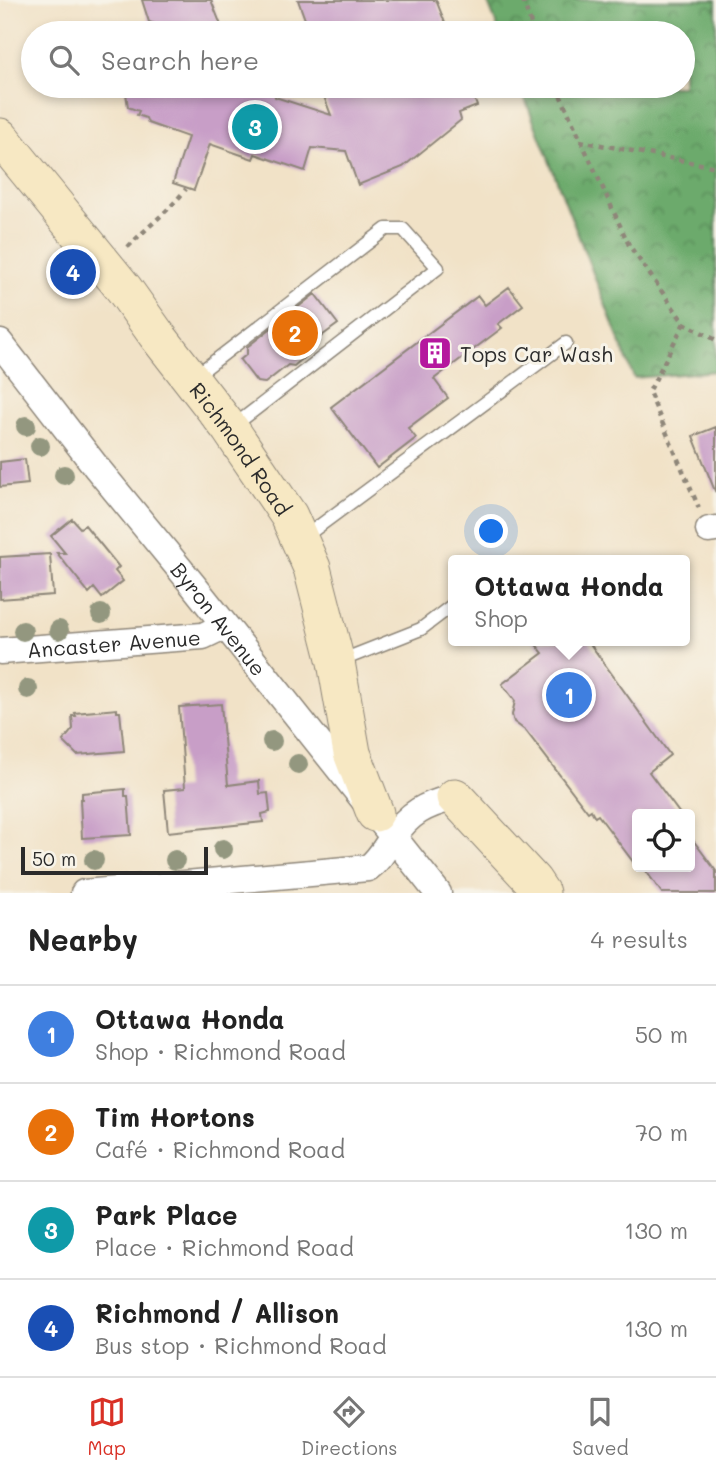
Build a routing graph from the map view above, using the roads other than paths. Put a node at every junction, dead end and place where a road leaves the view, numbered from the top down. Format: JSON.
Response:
{"nodes":[{"id":1,"x":0,"y":137,"type":"edge"},
{"id":2,"x":0,"y":343,"type":"edge"},
{"id":3,"x":566,"y":343,"type":"dead end"},
{"id":4,"x":11,"y":370,"type":"edge"},
{"id":5,"x":191,"y":380,"type":"junction"},
{"id":6,"x":230,"y":429,"type":"junction"},
{"id":7,"x":300,"y":540,"type":"junction"},
{"id":8,"x":448,"y":608,"type":"edge"},
{"id":9,"x":223,"y":626,"type":"junction"},
{"id":10,"x":0,"y":651,"type":"edge"},
{"id":11,"x":336,"y":663,"type":"junction"},
{"id":12,"x":455,"y":797,"type":"joint"},
{"id":13,"x":384,"y":825,"type":"junction"},
{"id":14,"x":84,"y":893,"type":"edge"},
{"id":15,"x":438,"y":893,"type":"edge"},
{"id":16,"x":541,"y":893,"type":"edge"}],
"edges":[{"from":1,"to":5,"type":"main road","name":"Richmond Road"},
{"from":2,"to":4,"type":"street","name":"Byron Avenue"},
{"from":3,"to":7,"type":"lane"},
{"from":4,"to":9,"type":"street","name":"Byron Avenue"},
{"from":5,"to":6,"type":"main road","name":"Richmond Road"},
{"from":5,"to":6,"type":"lane"},
{"from":6,"to":7,"type":"main road","name":"Richmond Road"},
{"from":7,"to":11,"type":"main road","name":"Richmond Road"},
{"from":8,"to":11,"type":"lane"},
{"from":9,"to":10,"type":"street","name":"Ancaster Avenue"},
{"from":9,"to":13,"type":"street","name":"Byron Avenue"},
{"from":11,"to":13,"type":"main road","name":"Richmond Road"},
{"from":12,"to":13,"type":"street"},
{"from":12,"to":16,"type":"main road"},
{"from":13,"to":14,"type":"street"},
{"from":13,"to":15,"type":"street","name":"Byron Avenue"}]}
